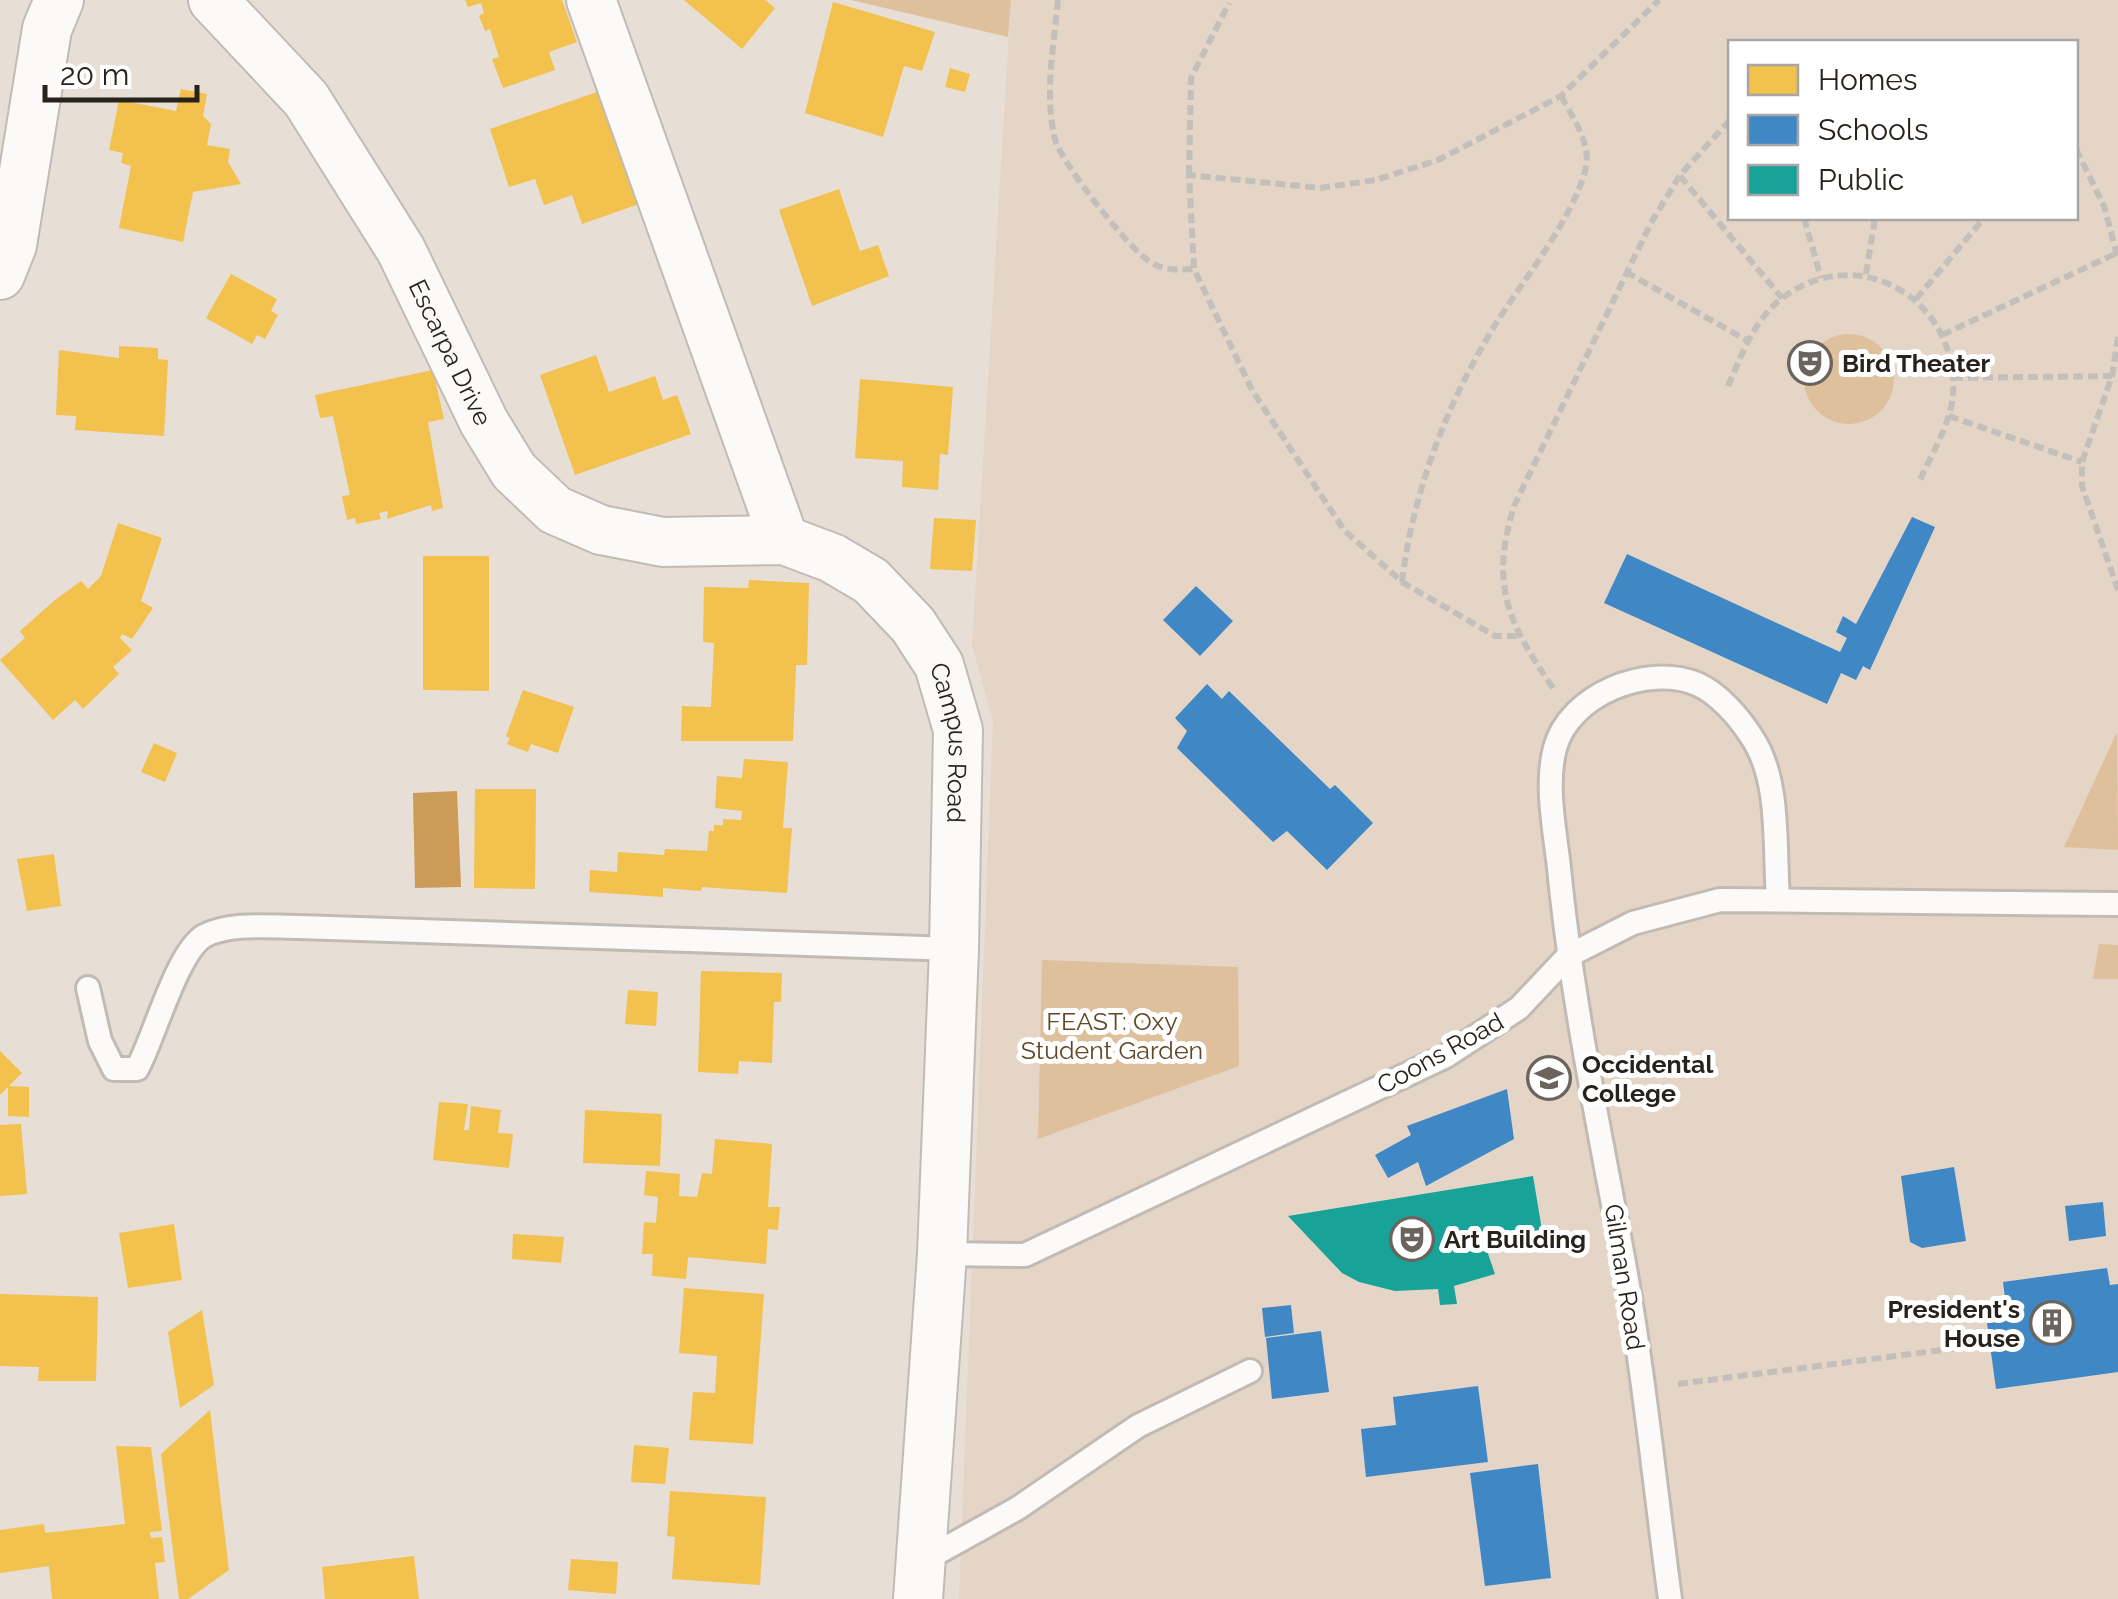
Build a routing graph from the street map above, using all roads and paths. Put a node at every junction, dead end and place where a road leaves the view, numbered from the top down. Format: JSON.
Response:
{"nodes":[{"id":1,"x":60,"y":0,"type":"edge"},
{"id":2,"x":213,"y":0,"type":"edge"},
{"id":3,"x":591,"y":0,"type":"edge"},
{"id":4,"x":1058,"y":0,"type":"edge"},
{"id":5,"x":1658,"y":0,"type":"edge"},
{"id":6,"x":1228,"y":3,"type":"dead end"},
{"id":7,"x":1561,"y":96,"type":"junction"},
{"id":8,"x":1728,"y":122,"type":"edge"},
{"id":9,"x":2078,"y":153,"type":"edge"},
{"id":10,"x":1189,"y":175,"type":"junction"},
{"id":11,"x":1680,"y":176,"type":"junction"},
{"id":12,"x":1805,"y":220,"type":"edge"},
{"id":13,"x":1875,"y":220,"type":"edge"},
{"id":14,"x":1982,"y":220,"type":"edge"},
{"id":15,"x":2118,"y":256,"type":"edge"},
{"id":16,"x":1194,"y":269,"type":"junction"},
{"id":17,"x":1626,"y":272,"type":"junction"},
{"id":18,"x":1866,"y":274,"type":"junction"},
{"id":19,"x":0,"y":275,"type":"edge"},
{"id":20,"x":1821,"y":278,"type":"junction"},
{"id":21,"x":1782,"y":298,"type":"junction"},
{"id":22,"x":1916,"y":298,"type":"junction"},
{"id":23,"x":1942,"y":335,"type":"junction"},
{"id":24,"x":2118,"y":337,"type":"edge"},
{"id":25,"x":1748,"y":340,"type":"junction"},
{"id":26,"x":2112,"y":376,"type":"junction"},
{"id":27,"x":1953,"y":378,"type":"junction"},
{"id":28,"x":1728,"y":386,"type":"dead end"},
{"id":29,"x":1949,"y":416,"type":"junction"},
{"id":30,"x":2082,"y":462,"type":"junction"},
{"id":31,"x":1920,"y":480,"type":"dead end"},
{"id":32,"x":784,"y":540,"type":"junction"},
{"id":33,"x":1402,"y":582,"type":"junction"},
{"id":34,"x":2118,"y":590,"type":"edge"},
{"id":35,"x":1517,"y":636,"type":"junction"},
{"id":36,"x":1570,"y":714,"type":"junction"},
{"id":37,"x":1778,"y":898,"type":"junction"},
{"id":38,"x":2118,"y":904,"type":"edge"},
{"id":39,"x":954,"y":949,"type":"junction"},
{"id":40,"x":1568,"y":956,"type":"junction"},
{"id":41,"x":88,"y":988,"type":"dead end"},
{"id":42,"x":942,"y":1254,"type":"junction"},
{"id":43,"x":1990,"y":1344,"type":"dead end"},
{"id":44,"x":1250,"y":1371,"type":"dead end"},
{"id":45,"x":1642,"y":1389,"type":"junction"},
{"id":46,"x":919,"y":1581,"type":"edge"},
{"id":47,"x":1670,"y":1599,"type":"edge"}],
"edges":[{"from":1,"to":19,"type":"street"},
{"from":2,"to":32,"type":"street","name":"Escarpa Drive"},
{"from":3,"to":32,"type":"street"},
{"from":4,"to":16,"type":"path"},
{"from":5,"to":7,"type":"path"},
{"from":6,"to":10,"type":"path"},
{"from":7,"to":10,"type":"path"},
{"from":7,"to":33,"type":"path"},
{"from":8,"to":11,"type":"path"},
{"from":9,"to":15,"type":"path"},
{"from":10,"to":16,"type":"path"},
{"from":11,"to":17,"type":"path"},
{"from":11,"to":21,"type":"path"},
{"from":12,"to":20,"type":"path"},
{"from":13,"to":18,"type":"path"},
{"from":14,"to":22,"type":"path"},
{"from":15,"to":23,"type":"path"},
{"from":16,"to":33,"type":"path"},
{"from":17,"to":25,"type":"path"},
{"from":17,"to":35,"type":"path"},
{"from":18,"to":20,"type":"path"},
{"from":18,"to":22,"type":"path"},
{"from":20,"to":21,"type":"path"},
{"from":21,"to":25,"type":"path"},
{"from":22,"to":23,"type":"path"},
{"from":23,"to":27,"type":"path"},
{"from":24,"to":26,"type":"path"},
{"from":25,"to":28,"type":"path"},
{"from":26,"to":27,"type":"path"},
{"from":26,"to":30,"type":"path"},
{"from":27,"to":29,"type":"path"},
{"from":29,"to":30,"type":"path"},
{"from":29,"to":31,"type":"path"},
{"from":30,"to":34,"type":"path"},
{"from":32,"to":39,"type":"street","name":"Campus Road"},
{"from":33,"to":35,"type":"path"},
{"from":35,"to":36,"type":"path"},
{"from":36,"to":37,"type":"lane"},
{"from":36,"to":40,"type":"lane","name":"Gilman Road"},
{"from":37,"to":38,"type":"lane","name":"Coons Road"},
{"from":37,"to":40,"type":"lane","name":"Coons Road"},
{"from":39,"to":41,"type":"lane"},
{"from":39,"to":42,"type":"street","name":"Campus Road"},
{"from":40,"to":42,"type":"lane","name":"Coons Road"},
{"from":40,"to":45,"type":"lane","name":"Gilman Road"},
{"from":42,"to":46,"type":"street","name":"Campus Road"},
{"from":43,"to":45,"type":"path"},
{"from":44,"to":46,"type":"lane"},
{"from":45,"to":47,"type":"lane","name":"Gilman Road"}]}
